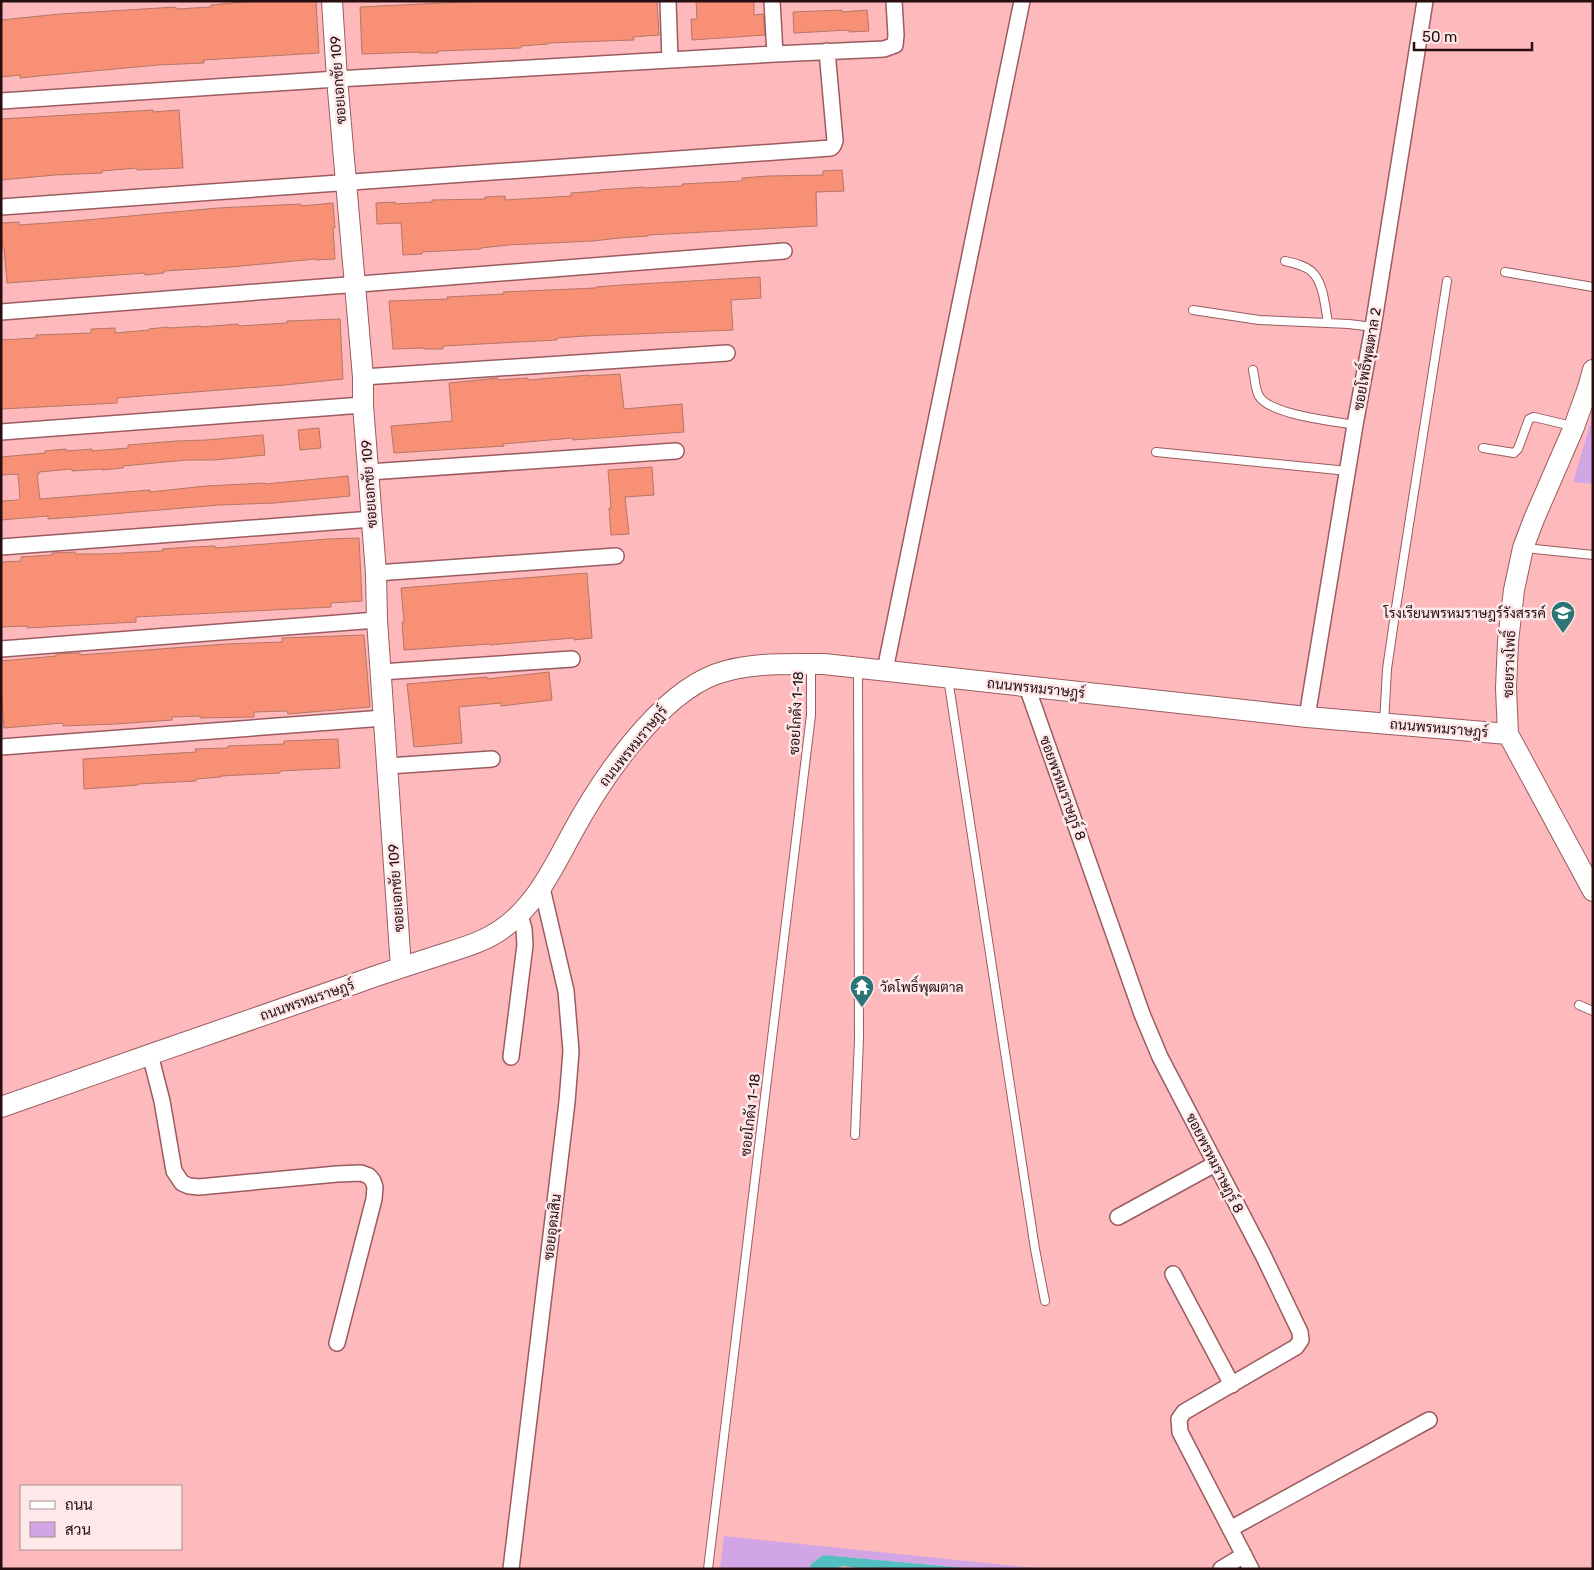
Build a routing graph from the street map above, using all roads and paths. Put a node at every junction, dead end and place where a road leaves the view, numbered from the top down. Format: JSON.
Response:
{"nodes":[{"id":1,"x":332,"y":1,"type":"edge"},
{"id":2,"x":668,"y":1,"type":"edge"},
{"id":3,"x":772,"y":1,"type":"edge"},
{"id":4,"x":894,"y":1,"type":"edge"},
{"id":5,"x":1022,"y":1,"type":"edge"},
{"id":6,"x":1425,"y":1,"type":"edge"},
{"id":7,"x":827,"y":51,"type":"junction"},
{"id":8,"x":775,"y":54,"type":"junction"},
{"id":9,"x":670,"y":60,"type":"junction"},
{"id":10,"x":337,"y":79,"type":"junction"},
{"id":11,"x":1,"y":101,"type":"edge"},
{"id":12,"x":346,"y":182,"type":"junction"},
{"id":13,"x":1,"y":207,"type":"edge"},
{"id":14,"x":784,"y":251,"type":"dead end"},
{"id":15,"x":1285,"y":261,"type":"dead end"},
{"id":16,"x":1505,"y":272,"type":"dead end"},
{"id":17,"x":1447,"y":280,"type":"dead end"},
{"id":18,"x":354,"y":285,"type":"junction"},
{"id":19,"x":1593,"y":287,"type":"edge"},
{"id":20,"x":1194,"y":310,"type":"dead end"},
{"id":21,"x":1,"y":312,"type":"edge"},
{"id":22,"x":1328,"y":323,"type":"junction"},
{"id":23,"x":1373,"y":327,"type":"junction"},
{"id":24,"x":727,"y":353,"type":"dead end"},
{"id":25,"x":1253,"y":370,"type":"dead end"},
{"id":26,"x":1593,"y":370,"type":"edge"},
{"id":27,"x":363,"y":377,"type":"junction"},
{"id":28,"x":363,"y":405,"type":"junction"},
{"id":29,"x":1355,"y":425,"type":"junction"},
{"id":30,"x":1574,"y":427,"type":"junction"},
{"id":31,"x":1,"y":432,"type":"edge"},
{"id":32,"x":1483,"y":448,"type":"dead end"},
{"id":33,"x":676,"y":451,"type":"dead end"},
{"id":34,"x":1156,"y":452,"type":"dead end"},
{"id":35,"x":1348,"y":471,"type":"junction"},
{"id":36,"x":369,"y":472,"type":"junction"},
{"id":37,"x":372,"y":519,"type":"junction"},
{"id":38,"x":1,"y":547,"type":"edge"},
{"id":39,"x":1523,"y":548,"type":"junction"},
{"id":40,"x":1593,"y":555,"type":"edge"},
{"id":41,"x":616,"y":556,"type":"dead end"},
{"id":42,"x":376,"y":573,"type":"junction"},
{"id":43,"x":377,"y":620,"type":"junction"},
{"id":44,"x":1,"y":649,"type":"edge"},
{"id":45,"x":572,"y":659,"type":"dead end"},
{"id":46,"x":811,"y":664,"type":"junction"},
{"id":47,"x":858,"y":667,"type":"junction"},
{"id":48,"x":885,"y":670,"type":"junction"},
{"id":49,"x":382,"y":672,"type":"junction"},
{"id":50,"x":948,"y":678,"type":"junction"},
{"id":51,"x":1027,"y":687,"type":"junction"},
{"id":52,"x":1307,"y":717,"type":"junction"},
{"id":53,"x":384,"y":718,"type":"junction"},
{"id":54,"x":1384,"y":724,"type":"junction"},
{"id":55,"x":1508,"y":734,"type":"junction"},
{"id":56,"x":1,"y":747,"type":"edge"},
{"id":57,"x":492,"y":759,"type":"dead end"},
{"id":58,"x":388,"y":766,"type":"junction"},
{"id":59,"x":542,"y":888,"type":"junction"},
{"id":60,"x":1593,"y":891,"type":"edge"},
{"id":61,"x":520,"y":915,"type":"junction"},
{"id":62,"x":401,"y":967,"type":"junction"},
{"id":63,"x":1579,"y":1005,"type":"dead end"},
{"id":64,"x":1593,"y":1011,"type":"edge"},
{"id":65,"x":150,"y":1054,"type":"junction"},
{"id":66,"x":511,"y":1058,"type":"dead end"},
{"id":67,"x":1,"y":1107,"type":"edge"},
{"id":68,"x":855,"y":1135,"type":"dead end"},
{"id":69,"x":1215,"y":1164,"type":"junction"},
{"id":70,"x":1118,"y":1217,"type":"dead end"},
{"id":71,"x":1173,"y":1274,"type":"dead end"},
{"id":72,"x":1045,"y":1301,"type":"dead end"},
{"id":73,"x":337,"y":1343,"type":"dead end"},
{"id":74,"x":1232,"y":1385,"type":"junction"},
{"id":75,"x":1429,"y":1420,"type":"dead end"},
{"id":76,"x":1230,"y":1529,"type":"junction"},
{"id":77,"x":1244,"y":1555,"type":"junction"},
{"id":78,"x":511,"y":1569,"type":"edge"},
{"id":79,"x":708,"y":1569,"type":"edge"},
{"id":80,"x":1221,"y":1569,"type":"edge"},
{"id":81,"x":1251,"y":1569,"type":"edge"}],
"edges":[{"from":1,"to":10,"type":"street","name":"ซอยเอกชัย 109"},
{"from":2,"to":9,"type":"street"},
{"from":3,"to":8,"type":"street"},
{"from":4,"to":7,"type":"street"},
{"from":5,"to":48,"type":"street"},
{"from":6,"to":23,"type":"street","name":"ซอยโพธิ์พุฒตาล 2"},
{"from":7,"to":8,"type":"street"},
{"from":7,"to":12,"type":"street"},
{"from":8,"to":9,"type":"street"},
{"from":9,"to":10,"type":"street"},
{"from":10,"to":11,"type":"street"},
{"from":10,"to":12,"type":"street","name":"ซอยเอกชัย 109"},
{"from":12,"to":13,"type":"street"},
{"from":12,"to":18,"type":"street","name":"ซอยเอกชัย 109"},
{"from":14,"to":18,"type":"street"},
{"from":15,"to":22,"type":"lane"},
{"from":16,"to":19,"type":"lane"},
{"from":17,"to":54,"type":"lane"},
{"from":18,"to":21,"type":"street"},
{"from":18,"to":27,"type":"street","name":"ซอยเอกชัย 109"},
{"from":20,"to":22,"type":"lane"},
{"from":22,"to":23,"type":"lane"},
{"from":23,"to":29,"type":"street","name":"ซอยโพธิ์พุฒตาล 2"},
{"from":24,"to":27,"type":"street"},
{"from":25,"to":29,"type":"lane"},
{"from":26,"to":30,"type":"street","name":"ซอยรางโพธิ์"},
{"from":27,"to":28,"type":"street","name":"ซอยเอกชัย 109"},
{"from":28,"to":31,"type":"street"},
{"from":28,"to":36,"type":"street","name":"ซอยเอกชัย 109"},
{"from":29,"to":35,"type":"street","name":"ซอยโพธิ์พุฒตาล 2"},
{"from":30,"to":32,"type":"lane"},
{"from":30,"to":39,"type":"street","name":"ซอยรางโพธิ์"},
{"from":33,"to":36,"type":"street"},
{"from":34,"to":35,"type":"lane"},
{"from":35,"to":52,"type":"street","name":"ซอยโพธิ์พุฒตาล 2"},
{"from":36,"to":37,"type":"street","name":"ซอยเอกชัย 109"},
{"from":37,"to":38,"type":"street"},
{"from":37,"to":42,"type":"street","name":"ซอยเอกชัย 109"},
{"from":39,"to":40,"type":"lane"},
{"from":39,"to":55,"type":"street","name":"ซอยรางโพธิ์"},
{"from":41,"to":42,"type":"street"},
{"from":42,"to":43,"type":"street","name":"ซอยเอกชัย 109"},
{"from":43,"to":44,"type":"street"},
{"from":43,"to":49,"type":"street","name":"ซอยเอกชัย 109"},
{"from":45,"to":49,"type":"street"},
{"from":46,"to":47,"type":"street","name":"ถนนพรหมราษฎร์"},
{"from":46,"to":59,"type":"street","name":"ถนนพรหมราษฎร์"},
{"from":46,"to":79,"type":"lane","name":"ซอยโกดัง 1-18"},
{"from":47,"to":48,"type":"street","name":"ถนนพรหมราษฎร์"},
{"from":47,"to":68,"type":"lane"},
{"from":48,"to":50,"type":"street","name":"ถนนพรหมราษฎร์"},
{"from":49,"to":53,"type":"street","name":"ซอยเอกชัย 109"},
{"from":50,"to":51,"type":"street","name":"ถนนพรหมราษฎร์"},
{"from":50,"to":72,"type":"lane"},
{"from":51,"to":52,"type":"street","name":"ถนนพรหมราษฎร์"},
{"from":51,"to":69,"type":"street","name":"ซอยพรหมราษฎร์ 8"},
{"from":52,"to":54,"type":"street","name":"ถนนพรหมราษฎร์"},
{"from":53,"to":56,"type":"street"},
{"from":53,"to":58,"type":"street","name":"ซอยเอกชัย 109"},
{"from":54,"to":55,"type":"street","name":"ถนนพรหมราษฎร์"},
{"from":55,"to":60,"type":"street","name":"ซอยรางโพธิ์"},
{"from":57,"to":58,"type":"street"},
{"from":58,"to":62,"type":"street","name":"ซอยเอกชัย 109"},
{"from":59,"to":61,"type":"street","name":"ถนนพรหมราษฎร์"},
{"from":59,"to":78,"type":"street","name":"ซอยอุดมสิน"},
{"from":61,"to":62,"type":"street","name":"ถนนพรหมราษฎร์"},
{"from":61,"to":66,"type":"street"},
{"from":62,"to":65,"type":"street","name":"ถนนพรหมราษฎร์"},
{"from":63,"to":64,"type":"lane"},
{"from":65,"to":67,"type":"street","name":"ถนนพรหมราษฎร์"},
{"from":65,"to":73,"type":"street"},
{"from":69,"to":70,"type":"street"},
{"from":69,"to":74,"type":"street","name":"ซอยพรหมราษฎร์ 8"},
{"from":71,"to":74,"type":"street"},
{"from":74,"to":76,"type":"street","name":"ซอยพรหมราษฎร์ 8"},
{"from":75,"to":76,"type":"street"},
{"from":76,"to":77,"type":"street","name":"ซอยพรหมราษฎร์ 8"},
{"from":77,"to":80,"type":"street"},
{"from":77,"to":81,"type":"street","name":"ซอยพรหมราษฎร์ 8"}]}
